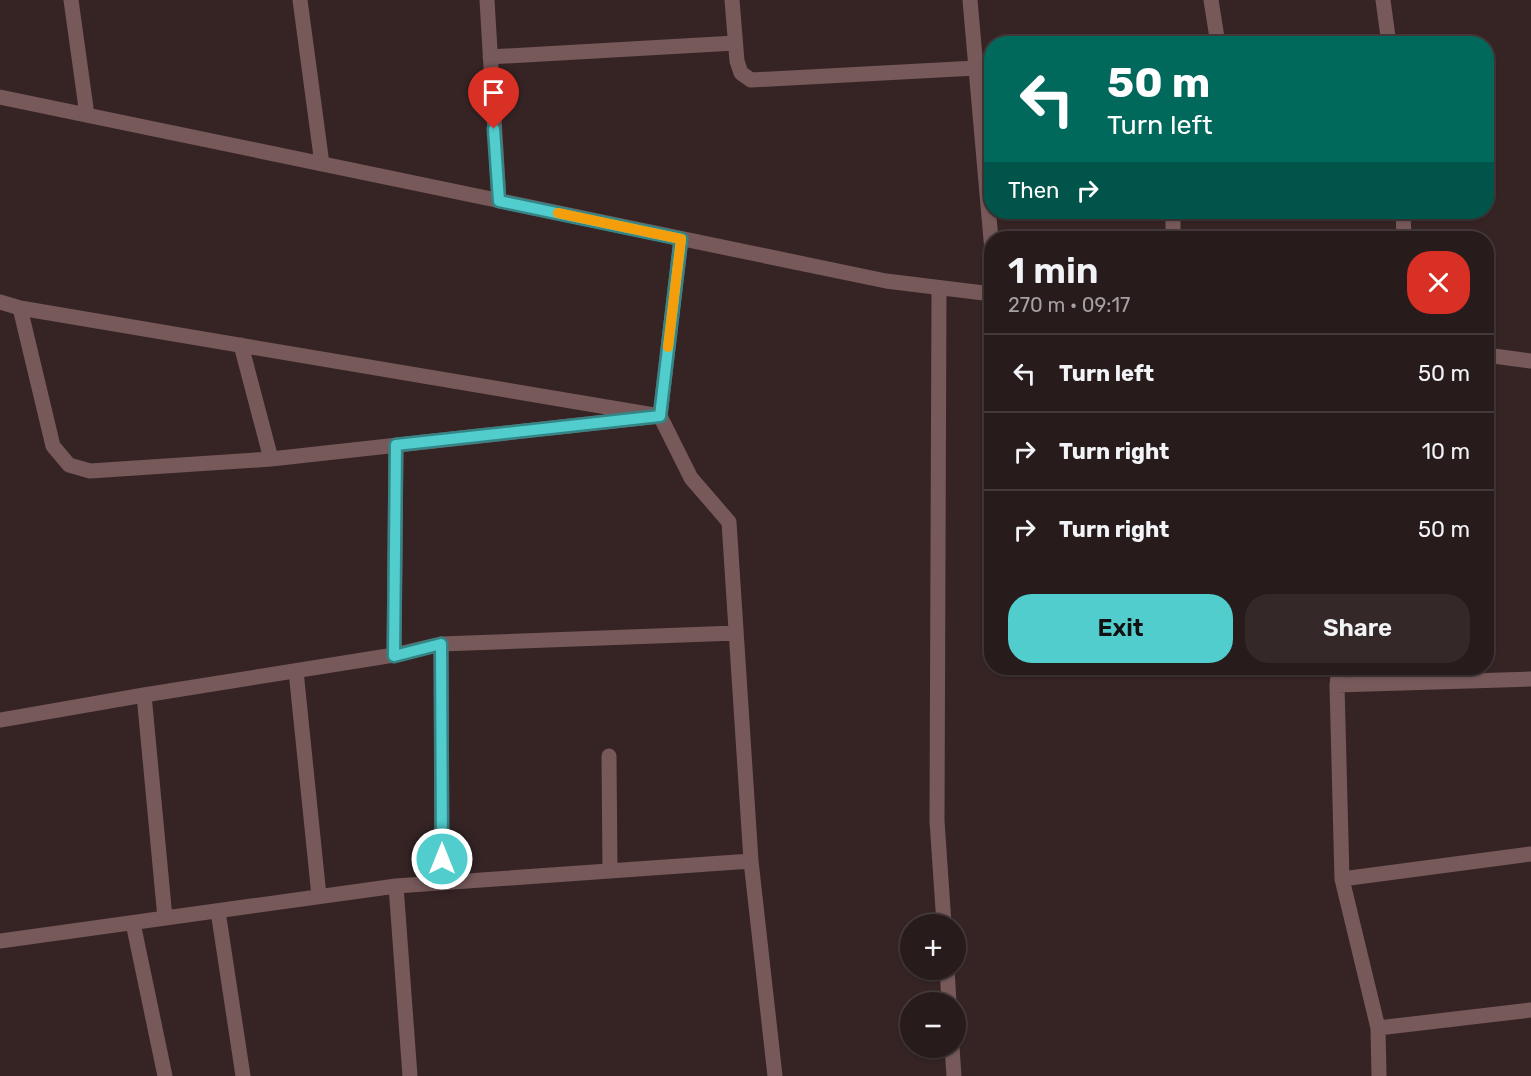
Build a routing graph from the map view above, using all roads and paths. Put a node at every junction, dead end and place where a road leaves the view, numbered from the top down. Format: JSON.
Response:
{"nodes":[{"id":1,"x":71,"y":0,"type":"edge"},
{"id":2,"x":300,"y":0,"type":"edge"},
{"id":3,"x":487,"y":0,"type":"edge"},
{"id":4,"x":732,"y":0,"type":"edge"},
{"id":5,"x":970,"y":0,"type":"edge"},
{"id":6,"x":1211,"y":0,"type":"edge"},
{"id":7,"x":1383,"y":0,"type":"edge"},
{"id":8,"x":1217,"y":36,"type":"edge"},
{"id":9,"x":1388,"y":36,"type":"edge"},
{"id":10,"x":735,"y":43,"type":"junction"},
{"id":11,"x":490,"y":57,"type":"junction"},
{"id":12,"x":976,"y":68,"type":"junction"},
{"id":13,"x":0,"y":97,"type":"edge"},
{"id":14,"x":87,"y":115,"type":"junction"},
{"id":15,"x":984,"y":160,"type":"edge"},
{"id":16,"x":322,"y":164,"type":"junction"},
{"id":17,"x":499,"y":201,"type":"junction"},
{"id":18,"x":681,"y":239,"type":"junction"},
{"id":19,"x":939,"y":288,"type":"junction"},
{"id":20,"x":984,"y":293,"type":"edge"},
{"id":21,"x":0,"y":302,"type":"edge"},
{"id":22,"x":20,"y":308,"type":"junction"},
{"id":23,"x":241,"y":345,"type":"junction"},
{"id":24,"x":1494,"y":356,"type":"edge"},
{"id":25,"x":1531,"y":360,"type":"edge"},
{"id":26,"x":660,"y":416,"type":"junction"},
{"id":27,"x":396,"y":445,"type":"junction"},
{"id":28,"x":271,"y":459,"type":"junction"},
{"id":29,"x":736,"y":633,"type":"junction"},
{"id":30,"x":441,"y":644,"type":"junction"},
{"id":31,"x":394,"y":656,"type":"junction"},
{"id":32,"x":296,"y":671,"type":"junction"},
{"id":33,"x":1338,"y":675,"type":"edge"},
{"id":34,"x":1531,"y":679,"type":"edge"},
{"id":35,"x":1337,"y":685,"type":"junction"},
{"id":36,"x":144,"y":695,"type":"junction"},
{"id":37,"x":0,"y":720,"type":"edge"},
{"id":38,"x":609,"y":756,"type":"dead end"},
{"id":39,"x":1531,"y":854,"type":"edge"},
{"id":40,"x":751,"y":861,"type":"junction"},
{"id":41,"x":610,"y":871,"type":"junction"},
{"id":42,"x":1342,"y":879,"type":"junction"},
{"id":43,"x":442,"y":882,"type":"junction"},
{"id":44,"x":396,"y":886,"type":"junction"},
{"id":45,"x":319,"y":896,"type":"junction"},
{"id":46,"x":218,"y":910,"type":"junction"},
{"id":47,"x":943,"y":914,"type":"edge"},
{"id":48,"x":165,"y":918,"type":"junction"},
{"id":49,"x":134,"y":923,"type":"junction"},
{"id":50,"x":0,"y":941,"type":"edge"},
{"id":51,"x":1531,"y":1010,"type":"edge"},
{"id":52,"x":1378,"y":1028,"type":"junction"},
{"id":53,"x":953,"y":1058,"type":"edge"},
{"id":54,"x":165,"y":1076,"type":"edge"},
{"id":55,"x":243,"y":1076,"type":"edge"},
{"id":56,"x":410,"y":1076,"type":"edge"},
{"id":57,"x":775,"y":1076,"type":"edge"},
{"id":58,"x":954,"y":1076,"type":"edge"},
{"id":59,"x":1379,"y":1076,"type":"edge"}],
"edges":[{"from":1,"to":14,"type":"street"},
{"from":2,"to":16,"type":"street"},
{"from":3,"to":11,"type":"street"},
{"from":4,"to":10,"type":"street"},
{"from":5,"to":12,"type":"street"},
{"from":6,"to":8,"type":"street"},
{"from":7,"to":9,"type":"street"},
{"from":10,"to":11,"type":"street"},
{"from":10,"to":12,"type":"street"},
{"from":11,"to":17,"type":"street"},
{"from":12,"to":15,"type":"street"},
{"from":13,"to":14,"type":"street"},
{"from":14,"to":16,"type":"street"},
{"from":16,"to":17,"type":"street"},
{"from":17,"to":18,"type":"street"},
{"from":18,"to":19,"type":"street"},
{"from":18,"to":26,"type":"street"},
{"from":19,"to":20,"type":"street"},
{"from":19,"to":47,"type":"street"},
{"from":21,"to":22,"type":"street"},
{"from":22,"to":23,"type":"street"},
{"from":22,"to":28,"type":"street"},
{"from":23,"to":26,"type":"street"},
{"from":23,"to":28,"type":"street"},
{"from":24,"to":25,"type":"street"},
{"from":26,"to":27,"type":"street"},
{"from":26,"to":29,"type":"street"},
{"from":27,"to":28,"type":"street"},
{"from":27,"to":31,"type":"street"},
{"from":29,"to":30,"type":"street"},
{"from":29,"to":40,"type":"street"},
{"from":30,"to":31,"type":"street"},
{"from":30,"to":43,"type":"street"},
{"from":31,"to":32,"type":"street"},
{"from":32,"to":36,"type":"street"},
{"from":32,"to":45,"type":"street"},
{"from":33,"to":35,"type":"street"},
{"from":34,"to":35,"type":"street"},
{"from":35,"to":42,"type":"street"},
{"from":36,"to":37,"type":"street"},
{"from":36,"to":48,"type":"street"},
{"from":38,"to":41,"type":"street"},
{"from":39,"to":42,"type":"street"},
{"from":40,"to":41,"type":"street"},
{"from":40,"to":57,"type":"street"},
{"from":41,"to":43,"type":"street"},
{"from":42,"to":52,"type":"street"},
{"from":43,"to":44,"type":"street"},
{"from":44,"to":45,"type":"street"},
{"from":44,"to":56,"type":"street"},
{"from":45,"to":46,"type":"street"},
{"from":46,"to":48,"type":"street"},
{"from":46,"to":55,"type":"street"},
{"from":48,"to":49,"type":"street"},
{"from":49,"to":50,"type":"street"},
{"from":49,"to":54,"type":"street"},
{"from":51,"to":52,"type":"street"},
{"from":52,"to":59,"type":"street"},
{"from":53,"to":58,"type":"street"}]}
